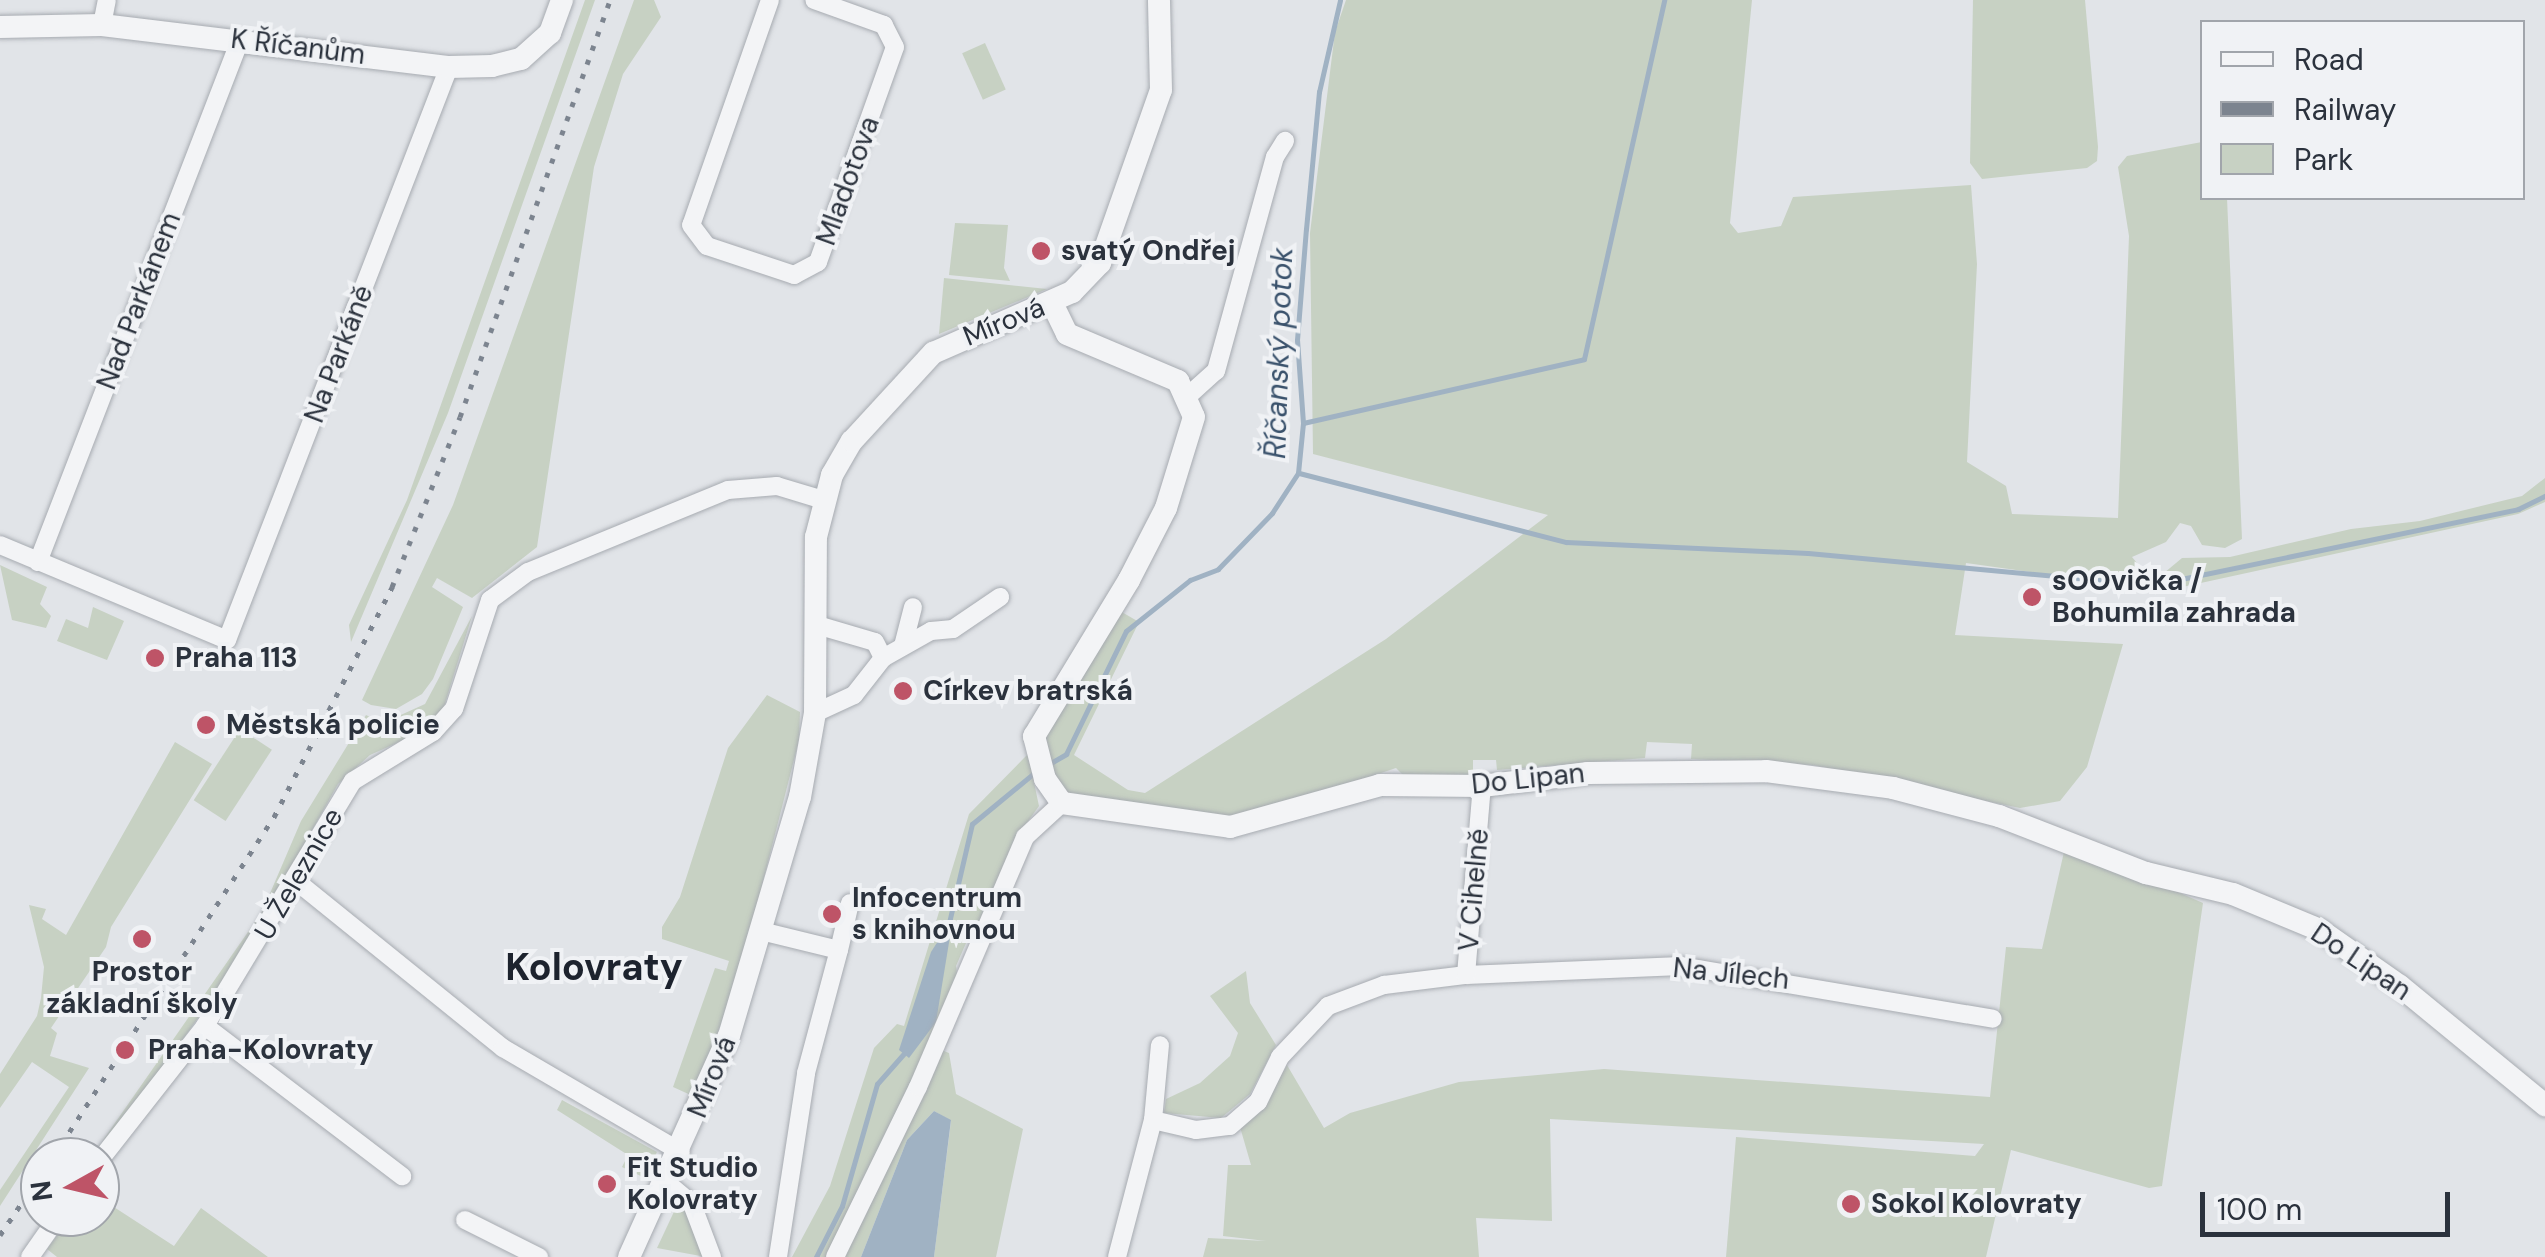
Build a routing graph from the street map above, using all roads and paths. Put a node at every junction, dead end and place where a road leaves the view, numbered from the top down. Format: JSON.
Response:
{"nodes":[{"id":1,"x":107,"y":0,"type":"edge"},
{"id":2,"x":562,"y":0,"type":"edge"},
{"id":3,"x":770,"y":0,"type":"edge"},
{"id":4,"x":1159,"y":0,"type":"edge"},
{"id":5,"x":820,"y":1,"type":"edge"},
{"id":6,"x":102,"y":26,"type":"junction"},
{"id":7,"x":0,"y":27,"type":"edge"},
{"id":8,"x":240,"y":40,"type":"junction"},
{"id":9,"x":449,"y":67,"type":"junction"},
{"id":10,"x":1286,"y":141,"type":"dead end"},
{"id":11,"x":1052,"y":303,"type":"junction"},
{"id":12,"x":1189,"y":394,"type":"junction"},
{"id":13,"x":823,"y":500,"type":"junction"},
{"id":14,"x":0,"y":546,"type":"edge"},
{"id":15,"x":38,"y":562,"type":"junction"},
{"id":16,"x":1000,"y":597,"type":"dead end"},
{"id":17,"x":912,"y":607,"type":"dead end"},
{"id":18,"x":817,"y":625,"type":"junction"},
{"id":19,"x":903,"y":646,"type":"junction"},
{"id":20,"x":883,"y":658,"type":"junction"},
{"id":21,"x":815,"y":713,"type":"junction"},
{"id":22,"x":1482,"y":786,"type":"junction"},
{"id":23,"x":1062,"y":802,"type":"junction"},
{"id":24,"x":296,"y":881,"type":"junction"},
{"id":25,"x":850,"y":902,"type":"dead end"},
{"id":26,"x":761,"y":931,"type":"junction"},
{"id":27,"x":839,"y":950,"type":"junction"},
{"id":28,"x":1466,"y":975,"type":"junction"},
{"id":29,"x":1993,"y":1019,"type":"dead end"},
{"id":30,"x":205,"y":1026,"type":"junction"},
{"id":31,"x":1160,"y":1045,"type":"dead end"},
{"id":32,"x":2545,"y":1106,"type":"edge"},
{"id":33,"x":1153,"y":1120,"type":"junction"},
{"id":34,"x":118,"y":1137,"type":"edge"},
{"id":35,"x":681,"y":1152,"type":"junction"},
{"id":36,"x":402,"y":1176,"type":"dead end"},
{"id":37,"x":666,"y":1183,"type":"junction"},
{"id":38,"x":465,"y":1220,"type":"dead end"},
{"id":39,"x":538,"y":1257,"type":"edge"},
{"id":40,"x":630,"y":1257,"type":"edge"},
{"id":41,"x":712,"y":1257,"type":"edge"},
{"id":42,"x":778,"y":1257,"type":"edge"},
{"id":43,"x":835,"y":1257,"type":"edge"},
{"id":44,"x":1117,"y":1257,"type":"edge"}],
"edges":[{"from":1,"to":6,"type":"street"},
{"from":2,"to":9,"type":"street","name":"K Říčanům"},
{"from":3,"to":5,"type":"street","name":"Mladotova"},
{"from":4,"to":11,"type":"street","name":"Mírová"},
{"from":6,"to":7,"type":"street","name":"K Říčanům"},
{"from":6,"to":8,"type":"street","name":"K Říčanům"},
{"from":8,"to":9,"type":"street","name":"K Říčanům"},
{"from":8,"to":15,"type":"street","name":"Nad Parkánem"},
{"from":9,"to":15,"type":"street","name":"Na Parkáně"},
{"from":10,"to":12,"type":"street"},
{"from":11,"to":12,"type":"street"},
{"from":11,"to":13,"type":"street","name":"Mírová"},
{"from":12,"to":23,"type":"street"},
{"from":13,"to":18,"type":"street","name":"Mírová"},
{"from":13,"to":24,"type":"street","name":"U Železnice"},
{"from":14,"to":15,"type":"street"},
{"from":16,"to":19,"type":"street"},
{"from":17,"to":19,"type":"street"},
{"from":18,"to":20,"type":"street"},
{"from":18,"to":21,"type":"street","name":"Mírová"},
{"from":19,"to":20,"type":"street"},
{"from":20,"to":21,"type":"street"},
{"from":21,"to":26,"type":"street","name":"Mírová"},
{"from":22,"to":23,"type":"street","name":"Do Lipan"},
{"from":22,"to":28,"type":"street","name":"V Cihelně"},
{"from":22,"to":32,"type":"street","name":"Do Lipan"},
{"from":23,"to":43,"type":"street"},
{"from":24,"to":30,"type":"street","name":"U Železnice"},
{"from":24,"to":35,"type":"street"},
{"from":25,"to":27,"type":"street"},
{"from":26,"to":27,"type":"street"},
{"from":26,"to":35,"type":"street","name":"Mírová"},
{"from":27,"to":42,"type":"street"},
{"from":28,"to":29,"type":"street","name":"Na Jílech"},
{"from":28,"to":33,"type":"street","name":"V Cihelně"},
{"from":30,"to":34,"type":"street","name":"U Železnice"},
{"from":30,"to":36,"type":"street"},
{"from":31,"to":33,"type":"street"},
{"from":33,"to":44,"type":"street"},
{"from":35,"to":37,"type":"street","name":"Mírová"},
{"from":37,"to":40,"type":"street","name":"Mírová"},
{"from":37,"to":41,"type":"street"},
{"from":38,"to":39,"type":"street"}]}
